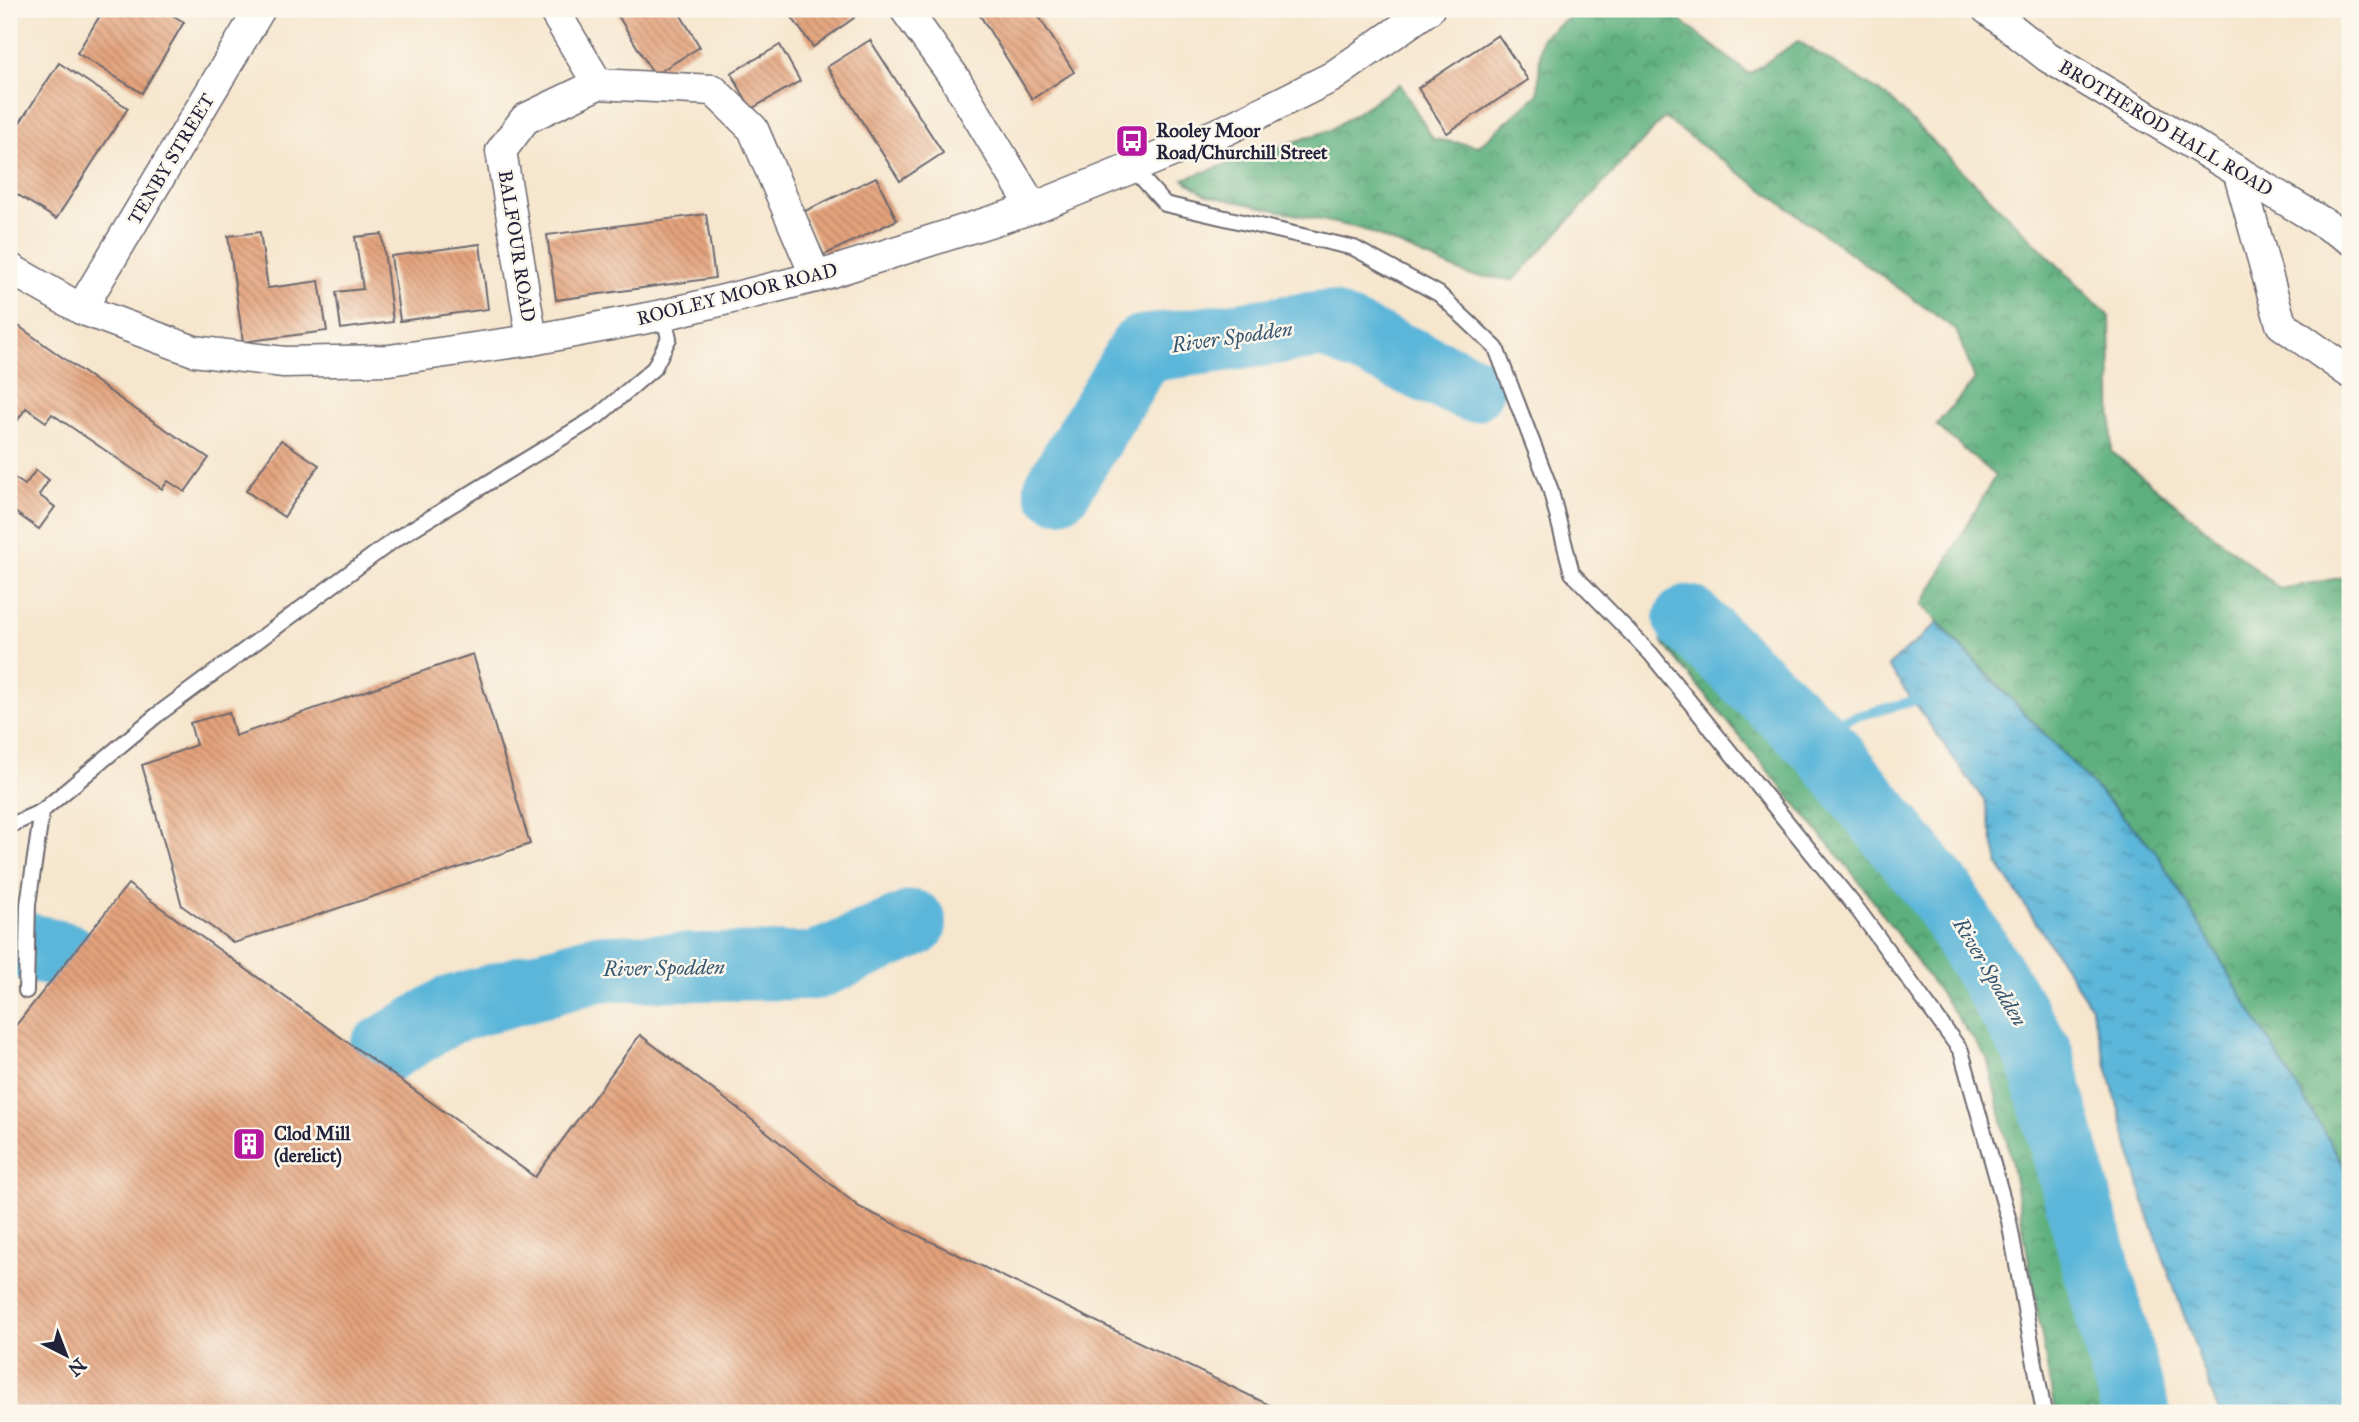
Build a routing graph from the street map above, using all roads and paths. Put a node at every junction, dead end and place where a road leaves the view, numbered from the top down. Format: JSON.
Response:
{"nodes":[{"id":1,"x":260,"y":9,"type":"edge"},
{"id":2,"x":553,"y":9,"type":"edge"},
{"id":3,"x":905,"y":9,"type":"edge"},
{"id":4,"x":1429,"y":9,"type":"edge"},
{"id":5,"x":1987,"y":9,"type":"edge"},
{"id":6,"x":598,"y":84,"type":"junction"},
{"id":7,"x":1132,"y":167,"type":"junction"},
{"id":8,"x":2238,"y":171,"type":"junction"},
{"id":9,"x":1033,"y":208,"type":"junction"},
{"id":10,"x":2350,"y":239,"type":"edge"},
{"id":11,"x":9,"y":268,"type":"edge"},
{"id":12,"x":816,"y":277,"type":"junction"},
{"id":13,"x":81,"y":309,"type":"junction"},
{"id":14,"x":663,"y":315,"type":"junction"},
{"id":15,"x":532,"y":340,"type":"junction"},
{"id":16,"x":2350,"y":373,"type":"edge"},
{"id":17,"x":42,"y":811,"type":"junction"},
{"id":18,"x":9,"y":826,"type":"edge"},
{"id":19,"x":26,"y":991,"type":"dead end"},
{"id":20,"x":2044,"y":1413,"type":"edge"}],
"edges":[{"from":1,"to":13,"type":"street","name":"TENBY STREET"},
{"from":2,"to":6,"type":"street"},
{"from":3,"to":9,"type":"street"},
{"from":4,"to":7,"type":"street","name":"ROOLEY MOOR ROAD"},
{"from":5,"to":8,"type":"street","name":"BROTHEROD HALL ROAD"},
{"from":6,"to":12,"type":"street"},
{"from":6,"to":15,"type":"street","name":"BALFOUR ROAD"},
{"from":7,"to":9,"type":"street","name":"ROOLEY MOOR ROAD"},
{"from":7,"to":20,"type":"lane"},
{"from":8,"to":10,"type":"street","name":"BROTHEROD HALL ROAD"},
{"from":8,"to":16,"type":"street"},
{"from":9,"to":12,"type":"street","name":"ROOLEY MOOR ROAD"},
{"from":11,"to":13,"type":"street","name":"ROOLEY MOOR ROAD"},
{"from":12,"to":14,"type":"street","name":"ROOLEY MOOR ROAD"},
{"from":13,"to":15,"type":"street","name":"ROOLEY MOOR ROAD"},
{"from":14,"to":15,"type":"street","name":"ROOLEY MOOR ROAD"},
{"from":14,"to":17,"type":"lane"},
{"from":17,"to":18,"type":"lane"},
{"from":17,"to":19,"type":"lane"}]}
